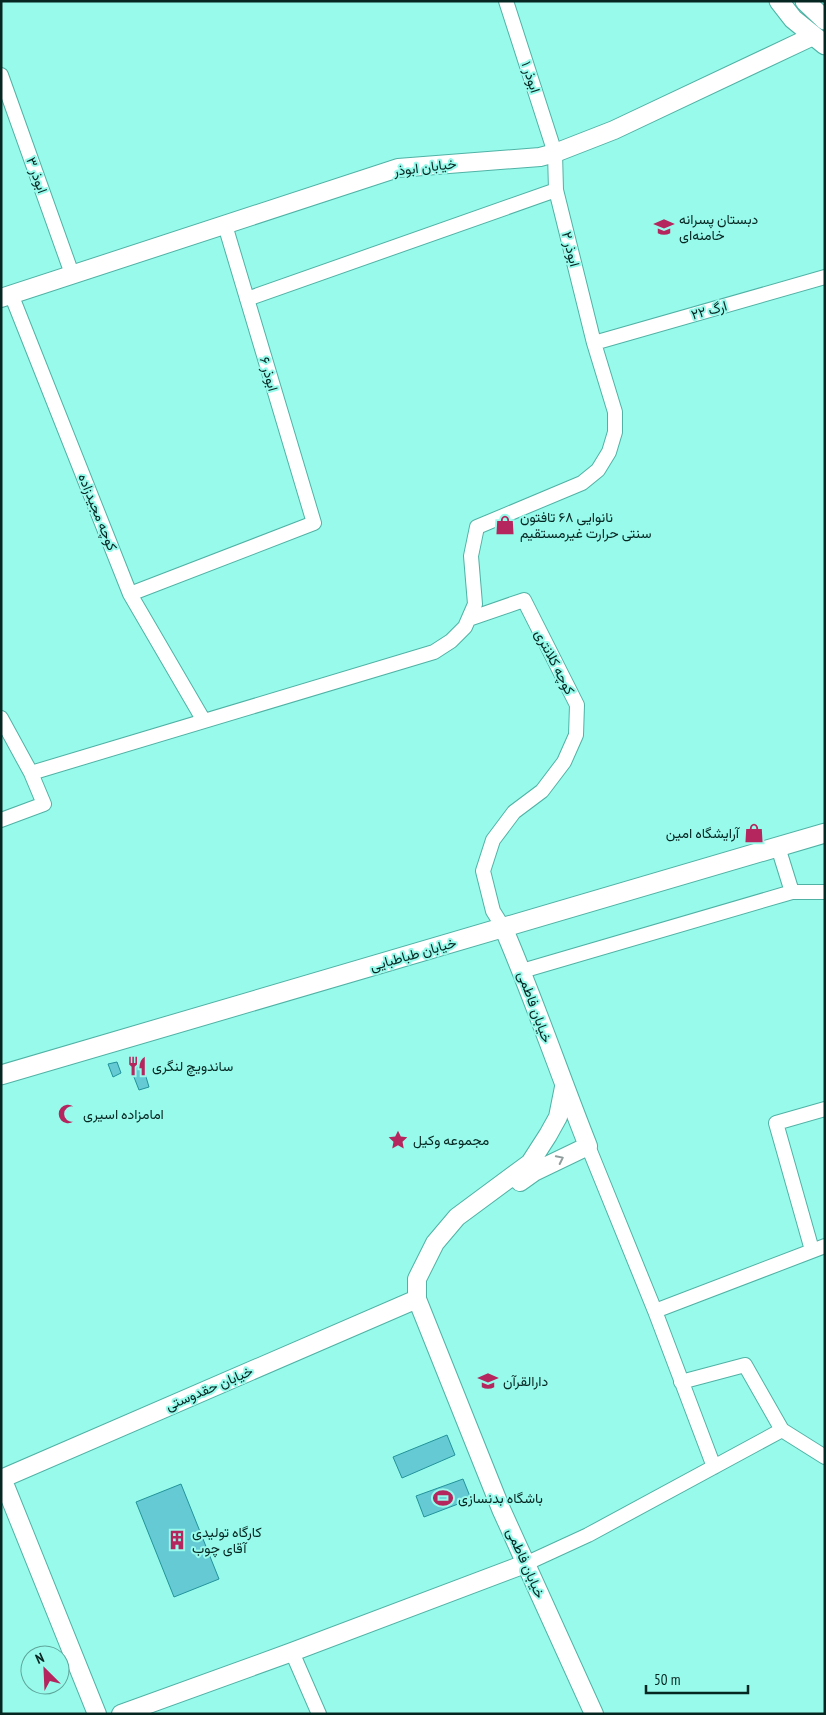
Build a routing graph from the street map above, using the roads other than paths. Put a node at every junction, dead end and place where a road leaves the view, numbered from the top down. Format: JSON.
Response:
{"nodes":[{"id":1,"x":506,"y":1,"type":"edge"},
{"id":2,"x":779,"y":1,"type":"edge"},
{"id":3,"x":805,"y":1,"type":"edge"},
{"id":4,"x":825,"y":20,"type":"edge"},
{"id":5,"x":819,"y":40,"type":"edge"},
{"id":6,"x":1,"y":75,"type":"edge"},
{"id":7,"x":556,"y":153,"type":"junction"},
{"id":8,"x":556,"y":190,"type":"junction"},
{"id":9,"x":225,"y":225,"type":"junction"},
{"id":10,"x":72,"y":274,"type":"junction"},
{"id":11,"x":825,"y":277,"type":"edge"},
{"id":12,"x":6,"y":296,"type":"edge"},
{"id":13,"x":247,"y":299,"type":"junction"},
{"id":14,"x":594,"y":343,"type":"junction"},
{"id":15,"x":130,"y":594,"type":"junction"},
{"id":16,"x":469,"y":619,"type":"junction"},
{"id":17,"x":1,"y":718,"type":"edge"},
{"id":18,"x":204,"y":721,"type":"junction"},
{"id":19,"x":31,"y":773,"type":"junction"},
{"id":20,"x":1,"y":820,"type":"edge"},
{"id":21,"x":825,"y":833,"type":"edge"},
{"id":22,"x":778,"y":847,"type":"junction"},
{"id":23,"x":792,"y":892,"type":"junction"},
{"id":24,"x":825,"y":892,"type":"edge"},
{"id":25,"x":503,"y":928,"type":"junction"},
{"id":26,"x":522,"y":971,"type":"junction"},
{"id":27,"x":1,"y":1075,"type":"edge"},
{"id":28,"x":564,"y":1088,"type":"junction"},
{"id":29,"x":825,"y":1109,"type":"edge"},
{"id":30,"x":588,"y":1146,"type":"junction"},
{"id":31,"x":818,"y":1248,"type":"edge"},
{"id":32,"x":417,"y":1299,"type":"junction"},
{"id":33,"x":655,"y":1311,"type":"junction"},
{"id":34,"x":681,"y":1382,"type":"junction"},
{"id":35,"x":782,"y":1430,"type":"junction"},
{"id":36,"x":825,"y":1457,"type":"edge"},
{"id":37,"x":714,"y":1467,"type":"junction"},
{"id":38,"x":2,"y":1478,"type":"edge"},
{"id":39,"x":525,"y":1564,"type":"junction"},
{"id":40,"x":292,"y":1652,"type":"junction"},
{"id":41,"x":97,"y":1714,"type":"edge"},
{"id":42,"x":121,"y":1714,"type":"edge"},
{"id":43,"x":319,"y":1714,"type":"edge"},
{"id":44,"x":594,"y":1714,"type":"edge"}],
"edges":[{"from":1,"to":7,"type":"street","name":"ابوذر ۱"},
{"from":2,"to":5,"type":"main road"},
{"from":3,"to":4,"type":"main road"},
{"from":5,"to":7,"type":"street","name":"خیابان ابوذر"},
{"from":6,"to":10,"type":"street","name":"ابوذر ۳"},
{"from":7,"to":8,"type":"street","name":"ابوذر ۲"},
{"from":7,"to":9,"type":"street","name":"خیابان ابوذر"},
{"from":8,"to":13,"type":"street"},
{"from":8,"to":14,"type":"street","name":"ابوذر ۲"},
{"from":9,"to":10,"type":"street","name":"خیابان ابوذر"},
{"from":9,"to":13,"type":"street","name":"ابوذر ۶"},
{"from":10,"to":12,"type":"street","name":"خیابان ابوذر"},
{"from":11,"to":14,"type":"street","name":"ارگ ۲۲"},
{"from":12,"to":15,"type":"street","name":"کوچه مجیدزاده"},
{"from":13,"to":15,"type":"street","name":"ابوذر ۶"},
{"from":14,"to":16,"type":"street","name":"ابوذر ۲"},
{"from":15,"to":18,"type":"street","name":"کوچه مجیدزاده"},
{"from":16,"to":18,"type":"street"},
{"from":16,"to":25,"type":"street","name":"کوچه کلانتری"},
{"from":17,"to":19,"type":"street"},
{"from":18,"to":19,"type":"street"},
{"from":19,"to":20,"type":"street"},
{"from":21,"to":22,"type":"main road","name":"خیابان طباطبایی"},
{"from":22,"to":23,"type":"street"},
{"from":22,"to":25,"type":"main road","name":"خیابان طباطبایی"},
{"from":23,"to":24,"type":"street"},
{"from":23,"to":26,"type":"street"},
{"from":25,"to":26,"type":"street","name":"خیابان فاطمی"},
{"from":25,"to":27,"type":"main road","name":"خیابان طباطبایی"},
{"from":26,"to":28,"type":"street","name":"خیابان فاطمی"},
{"from":28,"to":30,"type":"street","name":"خیابان فاطمی"},
{"from":28,"to":32,"type":"street","name":"خیابان فاطمی"},
{"from":29,"to":31,"type":"street"},
{"from":32,"to":30,"type":"street","one_way":true},
{"from":30,"to":33,"type":"street"},
{"from":31,"to":33,"type":"street"},
{"from":32,"to":38,"type":"street","name":"خیابان حقدوستی"},
{"from":32,"to":39,"type":"street","name":"خیابان فاطمی"},
{"from":33,"to":34,"type":"street"},
{"from":34,"to":35,"type":"street"},
{"from":34,"to":37,"type":"street"},
{"from":35,"to":36,"type":"street"},
{"from":35,"to":37,"type":"street"},
{"from":37,"to":39,"type":"street"},
{"from":38,"to":41,"type":"street"},
{"from":39,"to":40,"type":"street"},
{"from":39,"to":44,"type":"street","name":"خیابان فاطمی"},
{"from":40,"to":42,"type":"street"},
{"from":40,"to":43,"type":"street"}]}
